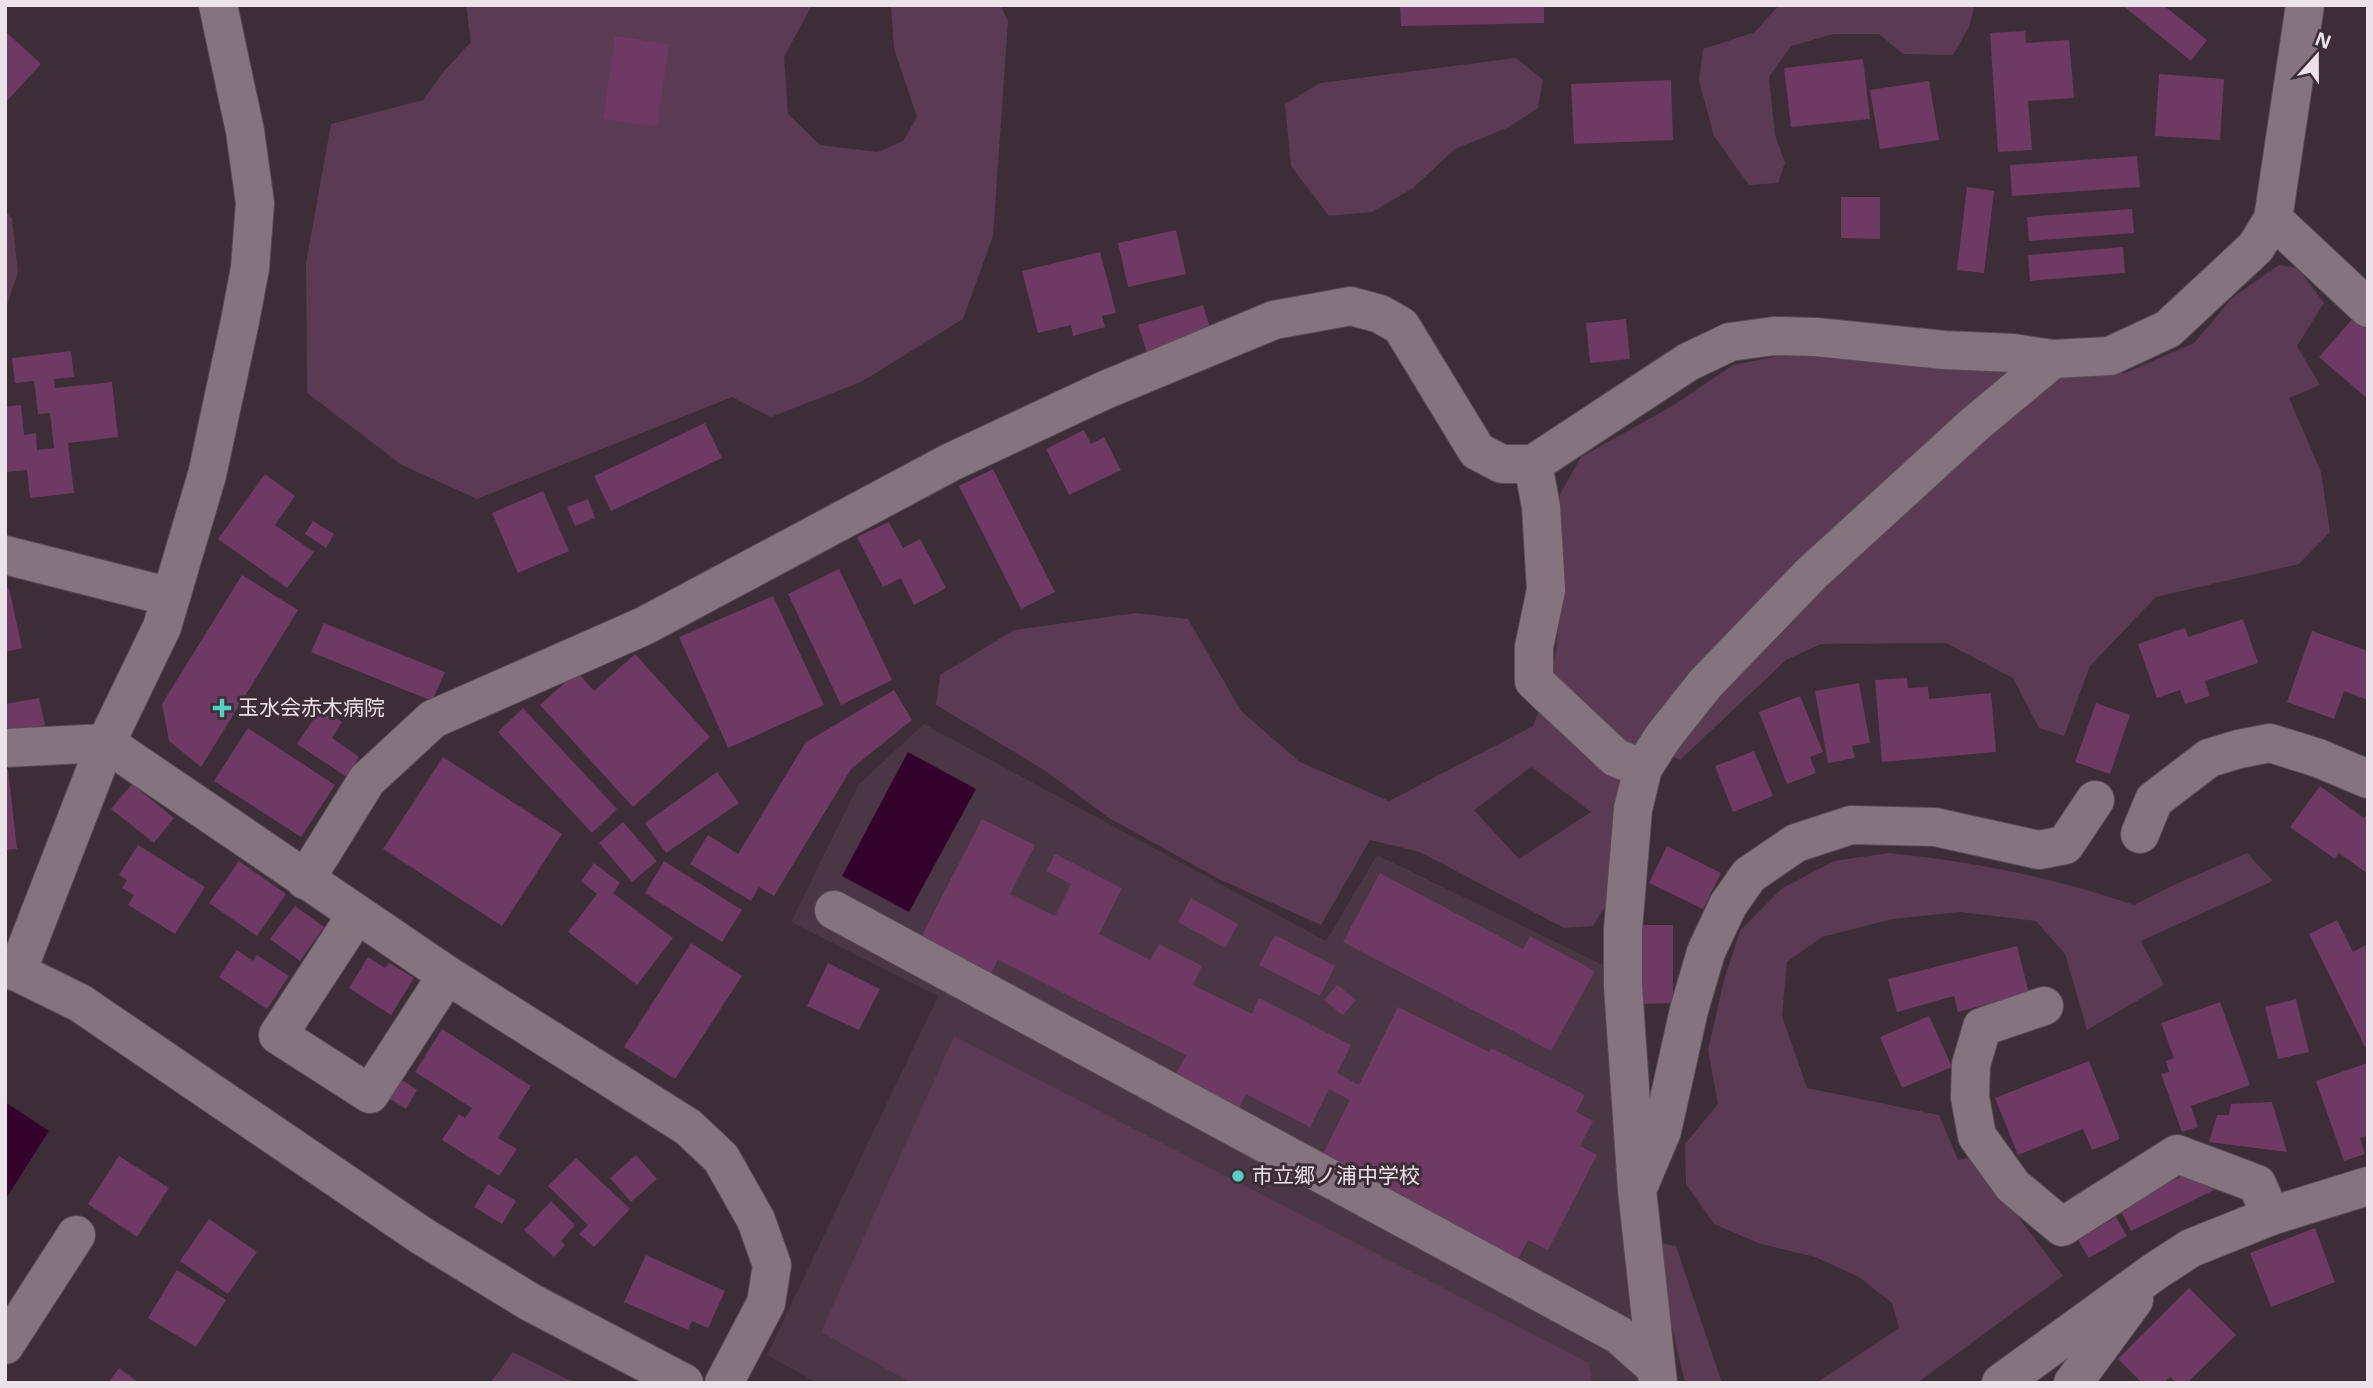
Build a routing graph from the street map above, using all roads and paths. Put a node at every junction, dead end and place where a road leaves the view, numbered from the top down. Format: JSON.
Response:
{"nodes":[{"id":1,"x":218,"y":5,"type":"edge"},
{"id":2,"x":2305,"y":5,"type":"edge"},
{"id":3,"x":2273,"y":219,"type":"junction"},
{"id":4,"x":2368,"y":308,"type":"edge"},
{"id":5,"x":2053,"y":359,"type":"junction"},
{"id":6,"x":1533,"y":464,"type":"junction"},
{"id":7,"x":5,"y":555,"type":"edge"},
{"id":8,"x":171,"y":597,"type":"junction"},
{"id":9,"x":106,"y":743,"type":"junction"},
{"id":10,"x":5,"y":748,"type":"edge"},
{"id":11,"x":1643,"y":768,"type":"junction"},
{"id":12,"x":2368,"y":779,"type":"edge"},
{"id":13,"x":2095,"y":800,"type":"dead end"},
{"id":14,"x":2140,"y":834,"type":"dead end"},
{"id":15,"x":305,"y":880,"type":"junction"},
{"id":16,"x":834,"y":910,"type":"dead end"},
{"id":17,"x":357,"y":914,"type":"junction"},
{"id":18,"x":11,"y":970,"type":"edge"},
{"id":19,"x":447,"y":975,"type":"junction"},
{"id":20,"x":2044,"y":1006,"type":"dead end"},
{"id":21,"x":2368,"y":1186,"type":"edge"},
{"id":22,"x":1637,"y":1190,"type":"junction"},
{"id":23,"x":2271,"y":1216,"type":"junction"},
{"id":24,"x":76,"y":1235,"type":"dead end"},
{"id":25,"x":2154,"y":1272,"type":"junction"},
{"id":26,"x":5,"y":1345,"type":"edge"},
{"id":27,"x":1657,"y":1375,"type":"edge"},
{"id":28,"x":684,"y":1383,"type":"edge"},
{"id":29,"x":724,"y":1383,"type":"edge"},
{"id":30,"x":2001,"y":1383,"type":"edge"},
{"id":31,"x":2073,"y":1383,"type":"edge"}],
"edges":[{"from":1,"to":8,"type":"street"},
{"from":2,"to":3,"type":"street"},
{"from":3,"to":4,"type":"street"},
{"from":3,"to":5,"type":"street"},
{"from":5,"to":6,"type":"street"},
{"from":5,"to":11,"type":"street"},
{"from":6,"to":11,"type":"street"},
{"from":6,"to":15,"type":"street"},
{"from":7,"to":8,"type":"street"},
{"from":8,"to":9,"type":"street"},
{"from":9,"to":10,"type":"street"},
{"from":9,"to":15,"type":"street"},
{"from":9,"to":18,"type":"street"},
{"from":11,"to":22,"type":"street"},
{"from":12,"to":14,"type":"street"},
{"from":13,"to":22,"type":"street"},
{"from":15,"to":17,"type":"street"},
{"from":16,"to":27,"type":"street"},
{"from":17,"to":19,"type":"street"},
{"from":17,"to":19,"type":"street"},
{"from":18,"to":28,"type":"street"},
{"from":19,"to":29,"type":"street"},
{"from":20,"to":23,"type":"street"},
{"from":21,"to":23,"type":"street"},
{"from":22,"to":27,"type":"street"},
{"from":23,"to":25,"type":"street"},
{"from":24,"to":26,"type":"street"},
{"from":25,"to":30,"type":"street"},
{"from":25,"to":31,"type":"street"}]}
